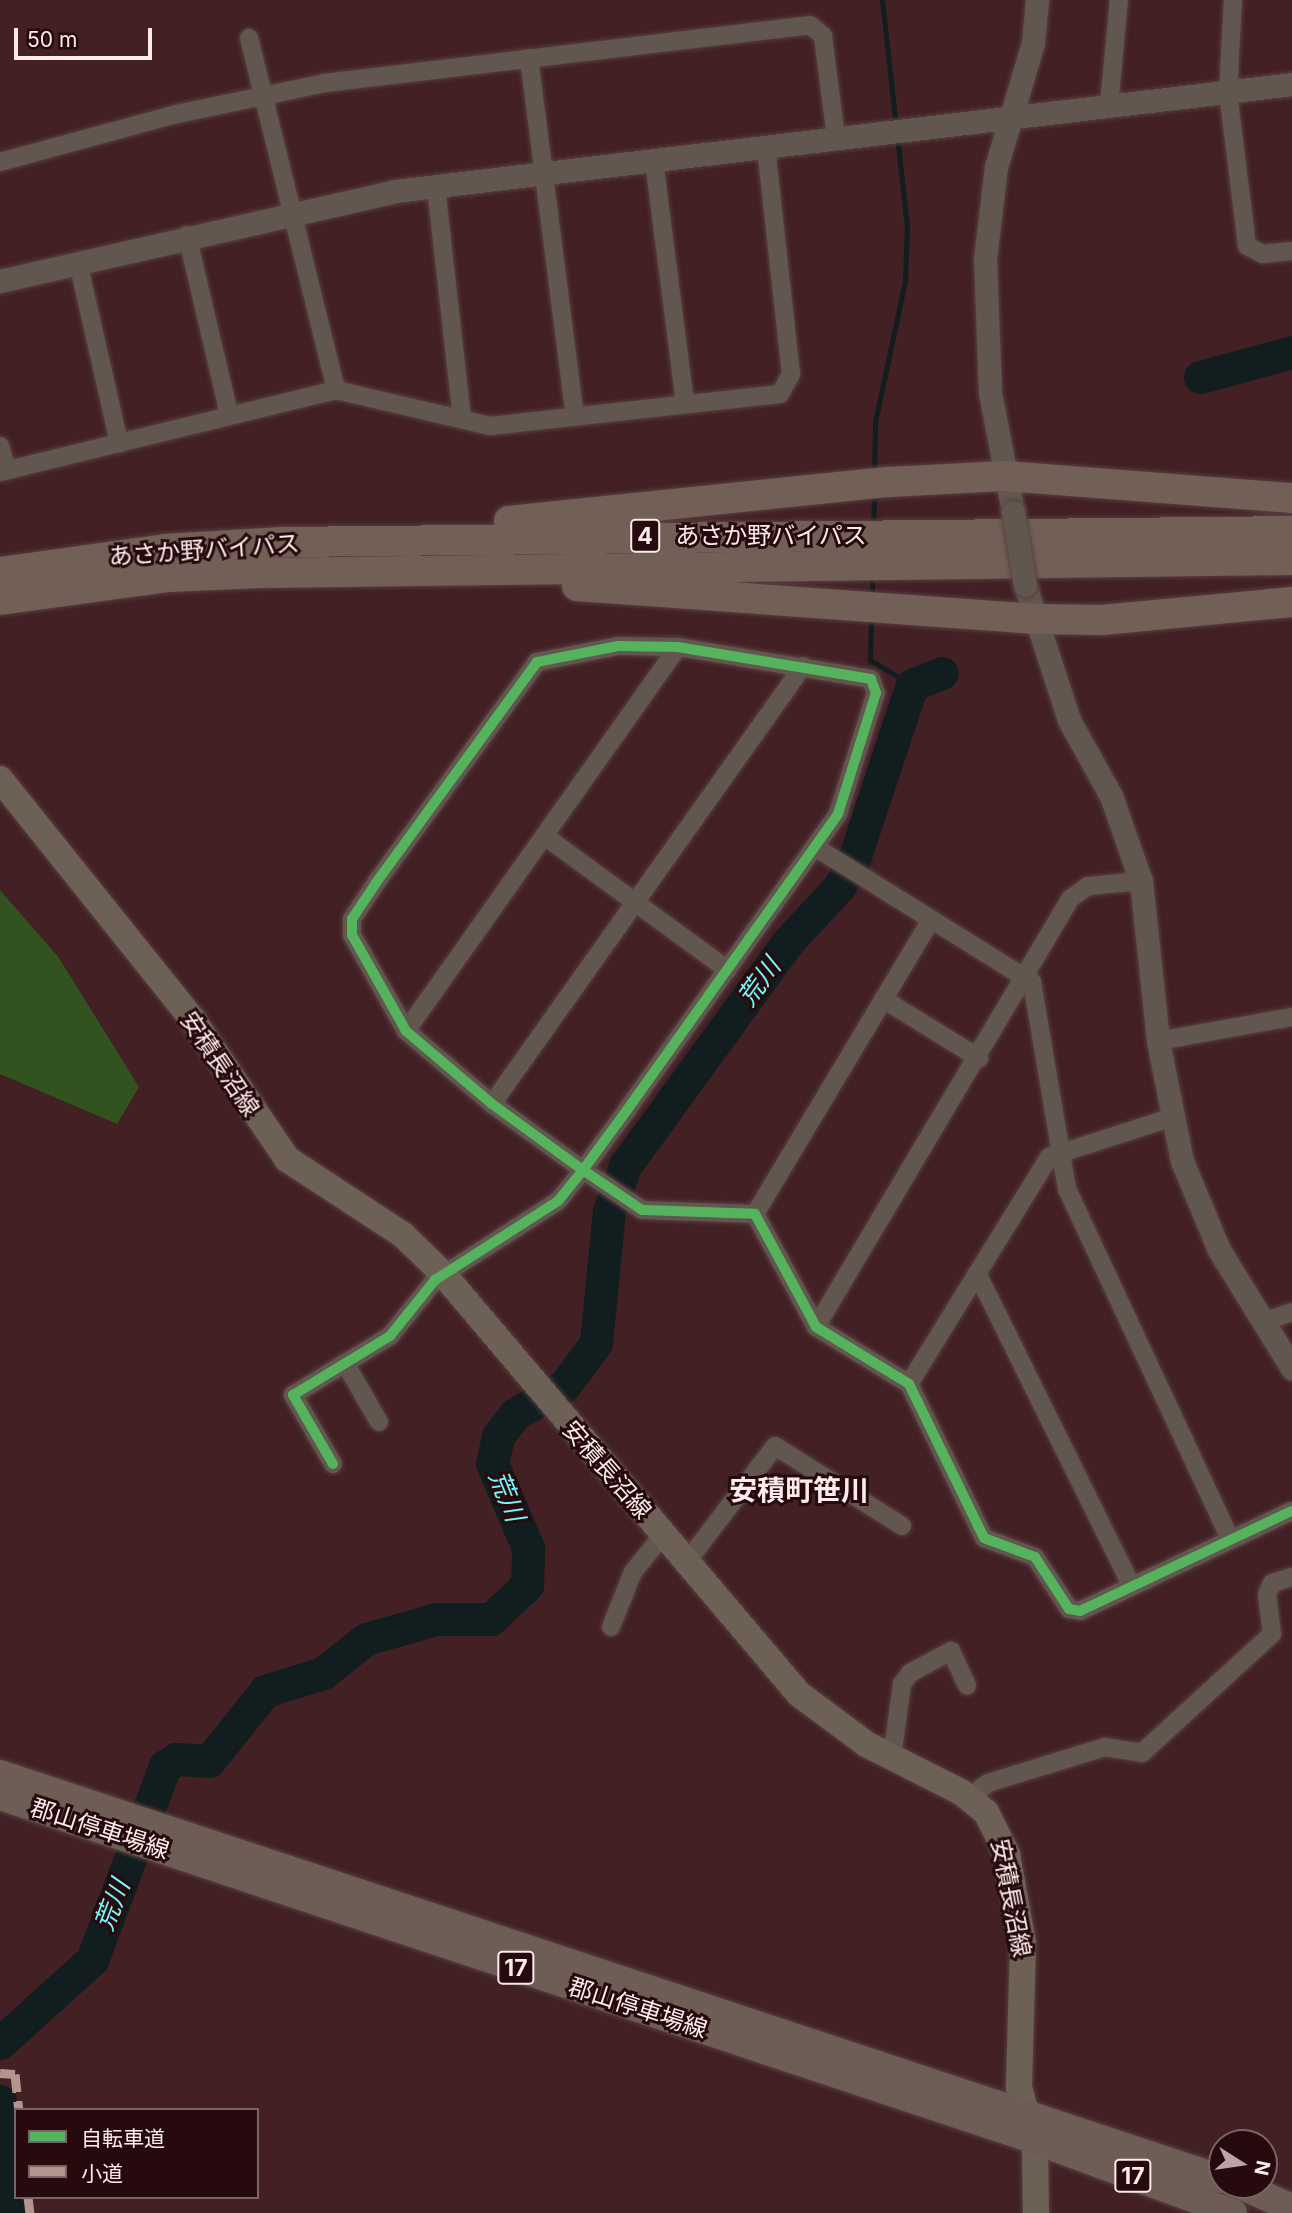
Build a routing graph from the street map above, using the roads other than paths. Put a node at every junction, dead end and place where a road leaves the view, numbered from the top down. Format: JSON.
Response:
{"nodes":[{"id":1,"x":1037,"y":0,"type":"edge"},
{"id":2,"x":1119,"y":0,"type":"edge"},
{"id":3,"x":1233,"y":0,"type":"edge"},
{"id":4,"x":248,"y":38,"type":"dead end"},
{"id":5,"x":529,"y":58,"type":"junction"},
{"id":6,"x":1292,"y":84,"type":"edge"},
{"id":7,"x":1228,"y":93,"type":"junction"},
{"id":8,"x":264,"y":97,"type":"junction"},
{"id":9,"x":1109,"y":105,"type":"junction"},
{"id":10,"x":1009,"y":117,"type":"junction"},
{"id":11,"x":836,"y":138,"type":"junction"},
{"id":12,"x":766,"y":146,"type":"junction"},
{"id":13,"x":654,"y":161,"type":"junction"},
{"id":14,"x":0,"y":162,"type":"edge"},
{"id":15,"x":548,"y":175,"type":"junction"},
{"id":16,"x":436,"y":187,"type":"junction"},
{"id":17,"x":293,"y":210,"type":"junction"},
{"id":18,"x":187,"y":235,"type":"junction"},
{"id":19,"x":1292,"y":251,"type":"edge"},
{"id":20,"x":78,"y":262,"type":"junction"},
{"id":21,"x":0,"y":281,"type":"edge"},
{"id":22,"x":336,"y":390,"type":"junction"},
{"id":23,"x":685,"y":404,"type":"junction"},
{"id":24,"x":229,"y":414,"type":"junction"},
{"id":25,"x":575,"y":417,"type":"junction"},
{"id":26,"x":462,"y":420,"type":"junction"},
{"id":27,"x":120,"y":443,"type":"junction"},
{"id":28,"x":0,"y":446,"type":"edge"},
{"id":29,"x":3,"y":471,"type":"edge"},
{"id":30,"x":1005,"y":477,"type":"junction"},
{"id":31,"x":1292,"y":498,"type":"edge"},
{"id":32,"x":1292,"y":531,"type":"edge"},
{"id":33,"x":346,"y":542,"type":"junction"},
{"id":34,"x":1292,"y":560,"type":"edge"},
{"id":35,"x":0,"y":572,"type":"edge"},
{"id":36,"x":316,"y":572,"type":"junction"},
{"id":37,"x":0,"y":600,"type":"edge"},
{"id":38,"x":1292,"y":602,"type":"edge"},
{"id":39,"x":1033,"y":619,"type":"junction"},
{"id":40,"x":678,"y":647,"type":"junction"},
{"id":41,"x":803,"y":666,"type":"junction"},
{"id":42,"x":0,"y":779,"type":"edge"},
{"id":43,"x":546,"y":837,"type":"junction"},
{"id":44,"x":816,"y":846,"type":"junction"},
{"id":45,"x":1141,"y":881,"type":"junction"},
{"id":46,"x":639,"y":904,"type":"junction"},
{"id":47,"x":931,"y":920,"type":"junction"},
{"id":48,"x":728,"y":970,"type":"junction"},
{"id":49,"x":1027,"y":977,"type":"junction"},
{"id":50,"x":883,"y":999,"type":"junction"},
{"id":51,"x":1292,"y":1017,"type":"edge"},
{"id":52,"x":406,"y":1031,"type":"junction"},
{"id":53,"x":1158,"y":1041,"type":"junction"},
{"id":54,"x":979,"y":1058,"type":"junction"},
{"id":55,"x":492,"y":1104,"type":"junction"},
{"id":56,"x":1170,"y":1118,"type":"junction"},
{"id":57,"x":1056,"y":1152,"type":"junction"},
{"id":58,"x":583,"y":1170,"type":"junction"},
{"id":59,"x":755,"y":1214,"type":"junction"},
{"id":60,"x":977,"y":1273,"type":"junction"},
{"id":61,"x":444,"y":1275,"type":"junction"},
{"id":62,"x":1292,"y":1312,"type":"edge"},
{"id":63,"x":1263,"y":1322,"type":"junction"},
{"id":64,"x":816,"y":1327,"type":"junction"},
{"id":65,"x":345,"y":1363,"type":"junction"},
{"id":66,"x":1292,"y":1368,"type":"edge"},
{"id":67,"x":909,"y":1384,"type":"junction"},
{"id":68,"x":379,"y":1422,"type":"dead end"},
{"id":69,"x":333,"y":1464,"type":"dead end"},
{"id":70,"x":1292,"y":1511,"type":"edge"},
{"id":71,"x":902,"y":1526,"type":"dead end"},
{"id":72,"x":663,"y":1535,"type":"junction"},
{"id":73,"x":1230,"y":1539,"type":"junction"},
{"id":74,"x":686,"y":1563,"type":"junction"},
{"id":75,"x":1292,"y":1577,"type":"edge"},
{"id":76,"x":1131,"y":1585,"type":"junction"},
{"id":77,"x":611,"y":1627,"type":"dead end"},
{"id":78,"x":967,"y":1685,"type":"dead end"},
{"id":79,"x":892,"y":1757,"type":"junction"},
{"id":80,"x":0,"y":1774,"type":"edge"},
{"id":81,"x":0,"y":1796,"type":"edge"},
{"id":82,"x":969,"y":1797,"type":"junction"},
{"id":83,"x":1029,"y":2128,"type":"junction"},
{"id":84,"x":1208,"y":2175,"type":"edge"},
{"id":85,"x":1272,"y":2199,"type":"edge"},
{"id":86,"x":1292,"y":2208,"type":"edge"},
{"id":87,"x":1036,"y":2213,"type":"edge"},
{"id":88,"x":1233,"y":2213,"type":"edge"}],
"edges":[{"from":1,"to":10,"type":"street"},
{"from":2,"to":9,"type":"street"},
{"from":3,"to":7,"type":"street"},
{"from":4,"to":8,"type":"street"},
{"from":5,"to":8,"type":"street"},
{"from":5,"to":11,"type":"street"},
{"from":5,"to":15,"type":"street"},
{"from":6,"to":7,"type":"street"},
{"from":7,"to":9,"type":"street"},
{"from":7,"to":19,"type":"street"},
{"from":8,"to":14,"type":"street"},
{"from":8,"to":17,"type":"street"},
{"from":9,"to":10,"type":"street"},
{"from":10,"to":11,"type":"street"},
{"from":10,"to":30,"type":"street"},
{"from":11,"to":12,"type":"street"},
{"from":12,"to":13,"type":"street"},
{"from":12,"to":23,"type":"street"},
{"from":13,"to":15,"type":"street"},
{"from":13,"to":23,"type":"street"},
{"from":15,"to":16,"type":"street"},
{"from":15,"to":25,"type":"street"},
{"from":16,"to":17,"type":"street"},
{"from":16,"to":26,"type":"street"},
{"from":17,"to":18,"type":"street"},
{"from":17,"to":22,"type":"street"},
{"from":18,"to":20,"type":"street"},
{"from":18,"to":24,"type":"street"},
{"from":20,"to":21,"type":"street"},
{"from":20,"to":27,"type":"street"},
{"from":22,"to":24,"type":"street"},
{"from":22,"to":26,"type":"street"},
{"from":23,"to":25,"type":"street"},
{"from":24,"to":27,"type":"street"},
{"from":25,"to":26,"type":"street"},
{"from":27,"to":29,"type":"street"},
{"from":28,"to":29,"type":"street"},
{"from":30,"to":31,"type":"highway"},
{"from":30,"to":33,"type":"highway"},
{"from":30,"to":39,"type":"street","bridge":true},
{"from":32,"to":33,"type":"highway","name":"あさか野バイパス","number":"4"},
{"from":33,"to":35,"type":"highway","name":"あさか野バイパス","number":"4"},
{"from":34,"to":36,"type":"highway","name":"あさか野バイパス","number":"4"},
{"from":36,"to":37,"type":"highway","name":"あさか野バイパス","number":"4"},
{"from":36,"to":39,"type":"highway"},
{"from":38,"to":39,"type":"highway"},
{"from":39,"to":45,"type":"street"},
{"from":40,"to":41,"type":"street"},
{"from":40,"to":43,"type":"street"},
{"from":40,"to":52,"type":"street"},
{"from":41,"to":44,"type":"street"},
{"from":41,"to":46,"type":"street"},
{"from":42,"to":61,"type":"main road","name":"安積長沼線"},
{"from":43,"to":46,"type":"street"},
{"from":43,"to":52,"type":"street"},
{"from":44,"to":47,"type":"street"},
{"from":44,"to":48,"type":"street"},
{"from":45,"to":49,"type":"street"},
{"from":45,"to":53,"type":"street"},
{"from":46,"to":48,"type":"street"},
{"from":46,"to":55,"type":"street"},
{"from":47,"to":49,"type":"street"},
{"from":47,"to":50,"type":"street"},
{"from":48,"to":58,"type":"street"},
{"from":49,"to":54,"type":"street"},
{"from":49,"to":57,"type":"street"},
{"from":50,"to":54,"type":"street"},
{"from":50,"to":59,"type":"street"},
{"from":51,"to":53,"type":"street"},
{"from":52,"to":55,"type":"street"},
{"from":53,"to":56,"type":"street"},
{"from":54,"to":64,"type":"street"},
{"from":55,"to":58,"type":"street"},
{"from":56,"to":57,"type":"street"},
{"from":56,"to":63,"type":"street"},
{"from":57,"to":60,"type":"street"},
{"from":57,"to":73,"type":"street"},
{"from":58,"to":59,"type":"street"},
{"from":58,"to":61,"type":"street"},
{"from":59,"to":64,"type":"street"},
{"from":60,"to":67,"type":"street"},
{"from":60,"to":76,"type":"street"},
{"from":61,"to":65,"type":"street"},
{"from":61,"to":72,"type":"main road","name":"安積長沼線"},
{"from":62,"to":63,"type":"street"},
{"from":63,"to":66,"type":"street"},
{"from":64,"to":67,"type":"street"},
{"from":65,"to":68,"type":"street"},
{"from":65,"to":69,"type":"street"},
{"from":67,"to":76,"type":"street"},
{"from":70,"to":73,"type":"street"},
{"from":71,"to":74,"type":"street"},
{"from":72,"to":74,"type":"main road","name":"安積長沼線"},
{"from":72,"to":77,"type":"street"},
{"from":73,"to":76,"type":"street"},
{"from":74,"to":79,"type":"main road","name":"安積長沼線"},
{"from":75,"to":82,"type":"street"},
{"from":78,"to":79,"type":"street"},
{"from":79,"to":82,"type":"main road","name":"安積長沼線"},
{"from":80,"to":83,"type":"main road","name":"郡山停車場線","number":"17"},
{"from":81,"to":83,"type":"main road","name":"郡山停車場線","number":"17"},
{"from":82,"to":83,"type":"main road","name":"安積長沼線"},
{"from":83,"to":84,"type":"main road","name":"郡山停車場線","number":"17"},
{"from":83,"to":87,"type":"main road","name":"安積長沼線"},
{"from":83,"to":88,"type":"main road","name":"郡山停車場線","number":"17"},
{"from":85,"to":86,"type":"main road"}]}
